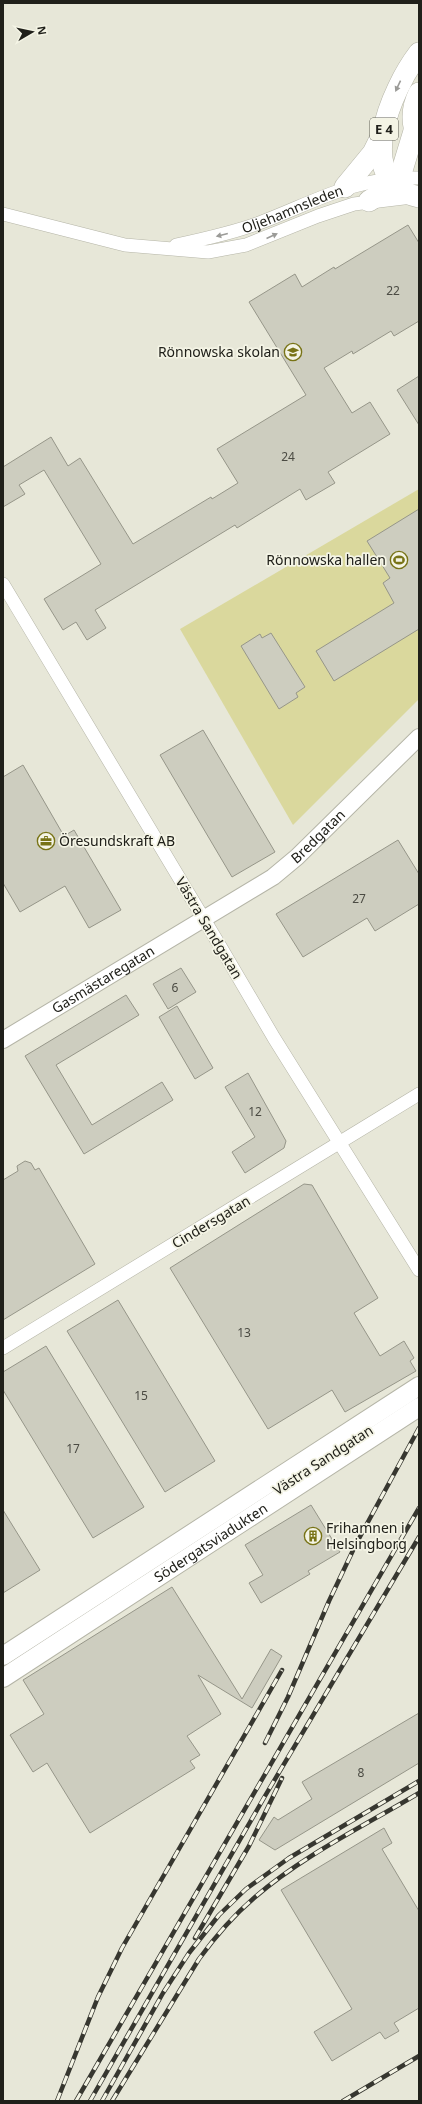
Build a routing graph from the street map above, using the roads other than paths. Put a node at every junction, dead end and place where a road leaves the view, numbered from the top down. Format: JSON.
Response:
{"nodes":[{"id":1,"x":419,"y":53,"type":"edge"},
{"id":2,"x":419,"y":93,"type":"edge"},
{"id":3,"x":382,"y":134,"type":"junction"},
{"id":4,"x":416,"y":136,"type":"edge"},
{"id":5,"x":407,"y":185,"type":"edge"},
{"id":6,"x":345,"y":187,"type":"junction"},
{"id":7,"x":369,"y":200,"type":"joint"},
{"id":8,"x":3,"y":214,"type":"edge"},
{"id":9,"x":166,"y":248,"type":"junction"},
{"id":10,"x":3,"y":584,"type":"edge"},
{"id":11,"x":419,"y":737,"type":"edge"},
{"id":12,"x":203,"y":919,"type":"junction"},
{"id":13,"x":3,"y":1040,"type":"edge"},
{"id":14,"x":419,"y":1094,"type":"edge"},
{"id":15,"x":339,"y":1144,"type":"junction"},
{"id":16,"x":419,"y":1270,"type":"edge"},
{"id":17,"x":3,"y":1348,"type":"edge"},
{"id":18,"x":419,"y":1386,"type":"edge"},
{"id":19,"x":419,"y":1396,"type":"edge"},
{"id":20,"x":419,"y":1407,"type":"edge"},
{"id":21,"x":3,"y":1656,"type":"edge"},
{"id":22,"x":3,"y":1662,"type":"edge"},
{"id":23,"x":3,"y":1678,"type":"edge"}],
"edges":[{"from":1,"to":3,"type":"highway","number":"E 4","one_way":true},
{"from":2,"to":4,"type":"highway","number":"E 4"},
{"from":3,"to":5,"type":"highway","number":"E 4"},
{"from":3,"to":6,"type":"highway"},
{"from":4,"to":5,"type":"highway"},
{"from":5,"to":6,"type":"street","name":"Oljehamnsleden"},
{"from":5,"to":7,"type":"highway"},
{"from":6,"to":9,"type":"street","name":"Oljehamnsleden","one_way":true},
{"from":9,"to":7,"type":"street","name":"Oljehamnsleden","one_way":true},
{"from":8,"to":9,"type":"street","name":"Oljehamnsleden"},
{"from":10,"to":12,"type":"street","name":"Västra Sandgatan"},
{"from":11,"to":12,"type":"street","name":"Bredgatan"},
{"from":12,"to":13,"type":"street","name":"Gasmästaregatan"},
{"from":12,"to":15,"type":"street","name":"Västra Sandgatan"},
{"from":14,"to":15,"type":"street","name":"Cindersgatan"},
{"from":15,"to":16,"type":"street","name":"Västra Sandgatan"},
{"from":15,"to":17,"type":"street","name":"Cindersgatan"},
{"from":18,"to":21,"type":"main road","name":"Södergatsviadukten"},
{"from":19,"to":22,"type":"street","name":"Västra Sandgatan"},
{"from":20,"to":23,"type":"main road","name":"Södergatsviadukten"}]}
